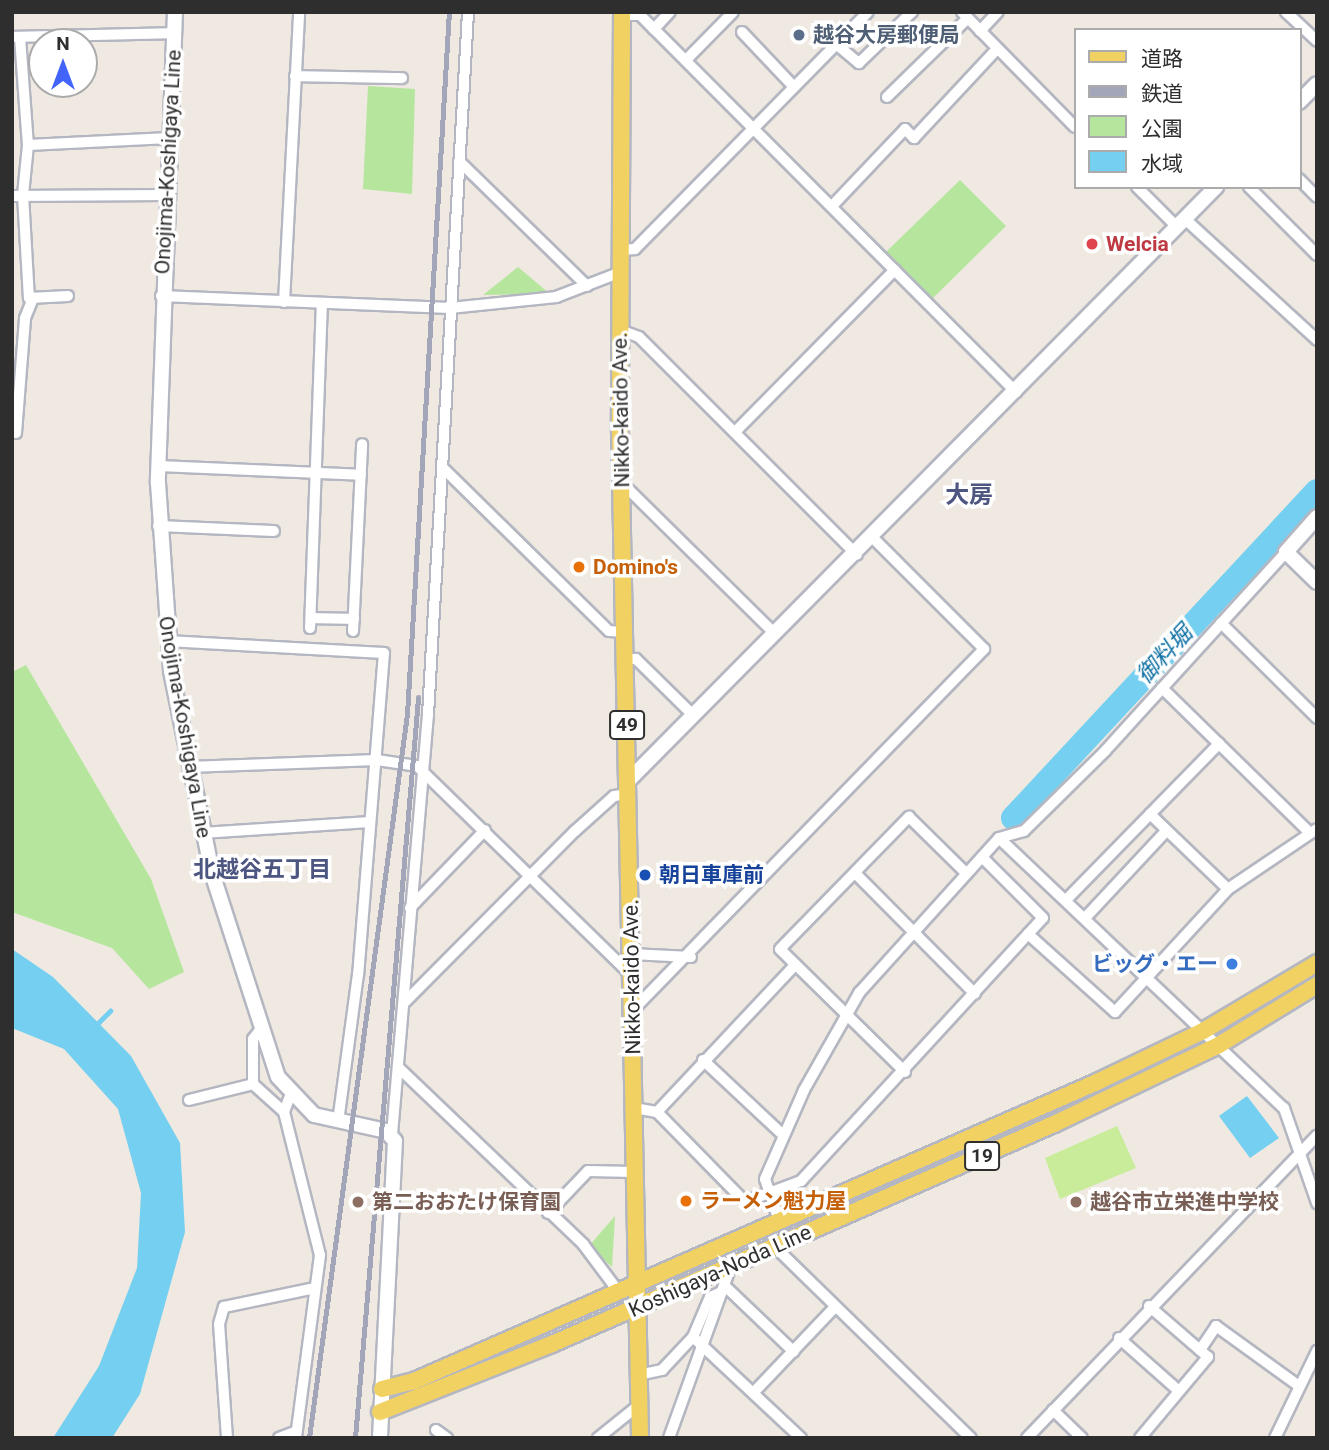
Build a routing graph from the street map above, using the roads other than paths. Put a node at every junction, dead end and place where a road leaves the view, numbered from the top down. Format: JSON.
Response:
{"nodes":[{"id":1,"x":175,"y":12,"type":"edge"},
{"id":2,"x":299,"y":12,"type":"edge"},
{"id":3,"x":468,"y":12,"type":"edge"},
{"id":4,"x":670,"y":12,"type":"edge"},
{"id":5,"x":733,"y":12,"type":"edge"},
{"id":6,"x":868,"y":12,"type":"edge"},
{"id":7,"x":912,"y":12,"type":"edge"},
{"id":8,"x":999,"y":12,"type":"edge"},
{"id":9,"x":622,"y":13,"type":"edge"},
{"id":10,"x":1291,"y":14,"type":"edge"},
{"id":11,"x":965,"y":15,"type":"edge"},
{"id":12,"x":654,"y":29,"type":"junction"},
{"id":13,"x":980,"y":31,"type":"junction"},
{"id":14,"x":742,"y":32,"type":"dead end"},
{"id":15,"x":174,"y":33,"type":"junction"},
{"id":16,"x":16,"y":37,"type":"edge"},
{"id":17,"x":1317,"y":41,"type":"edge"},
{"id":18,"x":836,"y":44,"type":"junction"},
{"id":19,"x":997,"y":49,"type":"junction"},
{"id":20,"x":686,"y":60,"type":"junction"},
{"id":21,"x":295,"y":76,"type":"junction"},
{"id":22,"x":402,"y":78,"type":"dead end"},
{"id":23,"x":1317,"y":84,"type":"edge"},
{"id":24,"x":793,"y":86,"type":"junction"},
{"id":25,"x":887,"y":97,"type":"dead end"},
{"id":26,"x":1301,"y":100,"type":"edge"},
{"id":27,"x":1074,"y":126,"type":"edge"},
{"id":28,"x":751,"y":127,"type":"junction"},
{"id":29,"x":169,"y":138,"type":"junction"},
{"id":30,"x":28,"y":145,"type":"junction"},
{"id":31,"x":459,"y":161,"type":"junction"},
{"id":32,"x":1301,"y":181,"type":"edge"},
{"id":33,"x":1139,"y":189,"type":"edge"},
{"id":34,"x":1214,"y":189,"type":"edge"},
{"id":35,"x":1251,"y":189,"type":"edge"},
{"id":36,"x":166,"y":195,"type":"junction"},
{"id":37,"x":18,"y":196,"type":"edge"},
{"id":38,"x":1317,"y":197,"type":"edge"},
{"id":39,"x":832,"y":206,"type":"junction"},
{"id":40,"x":1181,"y":223,"type":"junction"},
{"id":41,"x":621,"y":250,"type":"junction"},
{"id":42,"x":1317,"y":256,"type":"edge"},
{"id":43,"x":895,"y":270,"type":"junction"},
{"id":44,"x":621,"y":272,"type":"junction"},
{"id":45,"x":587,"y":286,"type":"junction"},
{"id":46,"x":68,"y":296,"type":"dead end"},
{"id":47,"x":161,"y":296,"type":"junction"},
{"id":48,"x":33,"y":298,"type":"junction"},
{"id":49,"x":284,"y":302,"type":"junction"},
{"id":50,"x":322,"y":303,"type":"junction"},
{"id":51,"x":450,"y":308,"type":"junction"},
{"id":52,"x":620,"y":330,"type":"junction"},
{"id":53,"x":1317,"y":340,"type":"edge"},
{"id":54,"x":1016,"y":392,"type":"junction"},
{"id":55,"x":736,"y":432,"type":"junction"},
{"id":56,"x":16,"y":433,"type":"dead end"},
{"id":57,"x":362,"y":444,"type":"dead end"},
{"id":58,"x":158,"y":466,"type":"junction"},
{"id":59,"x":442,"y":467,"type":"junction"},
{"id":60,"x":315,"y":473,"type":"junction"},
{"id":61,"x":361,"y":475,"type":"junction"},
{"id":62,"x":622,"y":483,"type":"junction"},
{"id":63,"x":1317,"y":517,"type":"edge"},
{"id":64,"x":158,"y":526,"type":"junction"},
{"id":65,"x":274,"y":531,"type":"dead end"},
{"id":66,"x":874,"y":539,"type":"junction"},
{"id":67,"x":1286,"y":552,"type":"junction"},
{"id":68,"x":857,"y":555,"type":"junction"},
{"id":69,"x":1317,"y":583,"type":"edge"},
{"id":70,"x":1221,"y":623,"type":"junction"},
{"id":71,"x":625,"y":632,"type":"junction"},
{"id":72,"x":774,"y":633,"type":"junction"},
{"id":73,"x":167,"y":641,"type":"junction"},
{"id":74,"x":626,"y":659,"type":"junction"},
{"id":75,"x":1162,"y":688,"type":"junction"},
{"id":76,"x":693,"y":715,"type":"junction"},
{"id":77,"x":1317,"y":718,"type":"edge"},
{"id":78,"x":1219,"y":744,"type":"junction"},
{"id":79,"x":377,"y":760,"type":"junction"},
{"id":80,"x":188,"y":767,"type":"junction"},
{"id":81,"x":424,"y":771,"type":"junction"},
{"id":82,"x":628,"y":787,"type":"junction"},
{"id":83,"x":1150,"y":814,"type":"junction"},
{"id":84,"x":369,"y":822,"type":"junction"},
{"id":85,"x":485,"y":830,"type":"junction"},
{"id":86,"x":1167,"y":831,"type":"junction"},
{"id":87,"x":1313,"y":831,"type":"edge"},
{"id":88,"x":203,"y":833,"type":"junction"},
{"id":89,"x":999,"y":838,"type":"junction"},
{"id":90,"x":982,"y":857,"type":"junction"},
{"id":91,"x":855,"y":873,"type":"junction"},
{"id":92,"x":967,"y":874,"type":"junction"},
{"id":93,"x":530,"y":876,"type":"junction"},
{"id":94,"x":1228,"y":889,"type":"junction"},
{"id":95,"x":1066,"y":900,"type":"junction"},
{"id":96,"x":410,"y":908,"type":"junction"},
{"id":97,"x":1085,"y":918,"type":"junction"},
{"id":98,"x":914,"y":933,"type":"junction"},
{"id":99,"x":1028,"y":934,"type":"junction"},
{"id":100,"x":631,"y":954,"type":"junction"},
{"id":101,"x":691,"y":957,"type":"junction"},
{"id":102,"x":1317,"y":963,"type":"edge"},
{"id":103,"x":794,"y":965,"type":"junction"},
{"id":104,"x":631,"y":975,"type":"junction"},
{"id":105,"x":1146,"y":976,"type":"junction"},
{"id":106,"x":1317,"y":985,"type":"edge"},
{"id":107,"x":975,"y":994,"type":"junction"},
{"id":108,"x":405,"y":1002,"type":"junction"},
{"id":109,"x":632,"y":1011,"type":"junction"},
{"id":110,"x":846,"y":1016,"type":"junction"},
{"id":111,"x":260,"y":1030,"type":"junction"},
{"id":112,"x":1203,"y":1031,"type":"junction"},
{"id":113,"x":1219,"y":1045,"type":"junction"},
{"id":114,"x":703,"y":1060,"type":"junction"},
{"id":115,"x":398,"y":1067,"type":"junction"},
{"id":116,"x":905,"y":1072,"type":"junction"},
{"id":117,"x":253,"y":1084,"type":"junction"},
{"id":118,"x":290,"y":1096,"type":"junction"},
{"id":119,"x":189,"y":1100,"type":"dead end"},
{"id":120,"x":634,"y":1108,"type":"junction"},
{"id":121,"x":284,"y":1112,"type":"junction"},
{"id":122,"x":657,"y":1112,"type":"junction"},
{"id":123,"x":338,"y":1121,"type":"junction"},
{"id":124,"x":392,"y":1134,"type":"junction"},
{"id":125,"x":782,"y":1134,"type":"junction"},
{"id":126,"x":1317,"y":1136,"type":"edge"},
{"id":127,"x":1300,"y":1151,"type":"junction"},
{"id":128,"x":635,"y":1172,"type":"junction"},
{"id":129,"x":766,"y":1195,"type":"junction"},
{"id":130,"x":1317,"y":1203,"type":"edge"},
{"id":131,"x":548,"y":1213,"type":"junction"},
{"id":132,"x":779,"y":1221,"type":"junction"},
{"id":133,"x":774,"y":1247,"type":"junction"},
{"id":134,"x":733,"y":1261,"type":"junction"},
{"id":135,"x":637,"y":1282,"type":"junction"},
{"id":136,"x":315,"y":1288,"type":"junction"},
{"id":137,"x":723,"y":1289,"type":"junction"},
{"id":138,"x":618,"y":1291,"type":"junction"},
{"id":139,"x":638,"y":1306,"type":"junction"},
{"id":140,"x":1149,"y":1306,"type":"junction"},
{"id":141,"x":835,"y":1307,"type":"junction"},
{"id":142,"x":1119,"y":1338,"type":"junction"},
{"id":143,"x":697,"y":1341,"type":"junction"},
{"id":144,"x":1200,"y":1350,"type":"junction"},
{"id":145,"x":1317,"y":1351,"type":"edge"},
{"id":146,"x":794,"y":1352,"type":"junction"},
{"id":147,"x":638,"y":1375,"type":"junction"},
{"id":148,"x":1300,"y":1386,"type":"junction"},
{"id":149,"x":382,"y":1390,"type":"junction"},
{"id":150,"x":755,"y":1391,"type":"junction"},
{"id":151,"x":1179,"y":1391,"type":"junction"},
{"id":152,"x":639,"y":1405,"type":"junction"},
{"id":153,"x":1053,"y":1410,"type":"junction"},
{"id":154,"x":380,"y":1412,"type":"junction"},
{"id":155,"x":436,"y":1430,"type":"dead end"},
{"id":156,"x":297,"y":1435,"type":"edge"},
{"id":157,"x":1141,"y":1437,"type":"edge"},
{"id":158,"x":227,"y":1438,"type":"edge"},
{"id":159,"x":279,"y":1438,"type":"edge"},
{"id":160,"x":380,"y":1438,"type":"edge"},
{"id":161,"x":447,"y":1438,"type":"edge"},
{"id":162,"x":598,"y":1438,"type":"edge"},
{"id":163,"x":640,"y":1438,"type":"edge"},
{"id":164,"x":668,"y":1438,"type":"edge"},
{"id":165,"x":801,"y":1438,"type":"edge"},
{"id":166,"x":971,"y":1438,"type":"edge"},
{"id":167,"x":1027,"y":1438,"type":"edge"},
{"id":168,"x":1082,"y":1438,"type":"edge"},
{"id":169,"x":1275,"y":1438,"type":"edge"}],
"edges":[{"from":1,"to":15,"type":"main road","name":"Onojima-Koshigaya Line"},
{"from":2,"to":21,"type":"street"},
{"from":3,"to":31,"type":"street"},
{"from":4,"to":12,"type":"street"},
{"from":5,"to":20,"type":"street"},
{"from":6,"to":18,"type":"street"},
{"from":7,"to":18,"type":"street"},
{"from":8,"to":13,"type":"street"},
{"from":9,"to":12,"type":"street"},
{"from":9,"to":41,"type":"main road","name":"Nikko-kaido Ave.","number":"49"},
{"from":10,"to":17,"type":"street"},
{"from":11,"to":13,"type":"street"},
{"from":11,"to":25,"type":"street"},
{"from":12,"to":20,"type":"street"},
{"from":13,"to":19,"type":"street"},
{"from":14,"to":24,"type":"street"},
{"from":15,"to":16,"type":"street"},
{"from":15,"to":29,"type":"main road","name":"Onojima-Koshigaya Line"},
{"from":16,"to":30,"type":"street"},
{"from":18,"to":24,"type":"street"},
{"from":19,"to":27,"type":"street"},
{"from":19,"to":39,"type":"street"},
{"from":20,"to":28,"type":"street"},
{"from":21,"to":22,"type":"street"},
{"from":21,"to":49,"type":"street"},
{"from":23,"to":26,"type":"main road"},
{"from":24,"to":28,"type":"street"},
{"from":28,"to":39,"type":"street"},
{"from":28,"to":41,"type":"street"},
{"from":29,"to":30,"type":"street"},
{"from":29,"to":36,"type":"main road","name":"Onojima-Koshigaya Line"},
{"from":30,"to":37,"type":"street"},
{"from":31,"to":45,"type":"street"},
{"from":31,"to":51,"type":"street"},
{"from":32,"to":38,"type":"street"},
{"from":33,"to":40,"type":"street"},
{"from":34,"to":40,"type":"main road"},
{"from":35,"to":42,"type":"street"},
{"from":36,"to":37,"type":"street"},
{"from":36,"to":47,"type":"main road","name":"Onojima-Koshigaya Line"},
{"from":37,"to":48,"type":"street"},
{"from":39,"to":43,"type":"street"},
{"from":40,"to":53,"type":"street"},
{"from":40,"to":54,"type":"main road"},
{"from":41,"to":44,"type":"main road","name":"Nikko-kaido Ave.","number":"49"},
{"from":43,"to":54,"type":"street"},
{"from":43,"to":55,"type":"street"},
{"from":44,"to":45,"type":"street"},
{"from":44,"to":52,"type":"main road","name":"Nikko-kaido Ave.","number":"49"},
{"from":45,"to":51,"type":"street"},
{"from":46,"to":48,"type":"street"},
{"from":47,"to":49,"type":"street"},
{"from":47,"to":58,"type":"main road","name":"Onojima-Koshigaya Line"},
{"from":48,"to":56,"type":"street"},
{"from":49,"to":50,"type":"street"},
{"from":50,"to":51,"type":"street"},
{"from":50,"to":60,"type":"street"},
{"from":51,"to":59,"type":"street"},
{"from":52,"to":55,"type":"street"},
{"from":52,"to":62,"type":"main road","name":"Nikko-kaido Ave.","number":"49"},
{"from":54,"to":66,"type":"main road"},
{"from":55,"to":68,"type":"street"},
{"from":57,"to":61,"type":"street"},
{"from":58,"to":60,"type":"street"},
{"from":58,"to":64,"type":"main road","name":"Onojima-Koshigaya Line"},
{"from":59,"to":71,"type":"street"},
{"from":59,"to":81,"type":"street"},
{"from":60,"to":61,"type":"street"},
{"from":60,"to":61,"type":"street"},
{"from":62,"to":71,"type":"main road","name":"Nikko-kaido Ave.","number":"49"},
{"from":62,"to":72,"type":"street"},
{"from":63,"to":67,"type":"main road"},
{"from":64,"to":65,"type":"street"},
{"from":64,"to":73,"type":"main road","name":"Onojima-Koshigaya Line"},
{"from":66,"to":68,"type":"main road"},
{"from":66,"to":101,"type":"street"},
{"from":67,"to":69,"type":"main road"},
{"from":67,"to":70,"type":"street"},
{"from":68,"to":72,"type":"main road"},
{"from":70,"to":75,"type":"street"},
{"from":70,"to":77,"type":"street"},
{"from":71,"to":74,"type":"main road","name":"Nikko-kaido Ave.","number":"49"},
{"from":72,"to":76,"type":"main road"},
{"from":73,"to":79,"type":"street"},
{"from":73,"to":80,"type":"main road","name":"Onojima-Koshigaya Line"},
{"from":74,"to":76,"type":"street"},
{"from":74,"to":82,"type":"main road","name":"Nikko-kaido Ave.","number":"49"},
{"from":75,"to":78,"type":"street"},
{"from":75,"to":89,"type":"street"},
{"from":76,"to":82,"type":"main road"},
{"from":78,"to":83,"type":"street"},
{"from":78,"to":87,"type":"street"},
{"from":79,"to":80,"type":"street"},
{"from":79,"to":81,"type":"street"},
{"from":79,"to":84,"type":"street"},
{"from":80,"to":88,"type":"main road","name":"Onojima-Koshigaya Line"},
{"from":81,"to":85,"type":"street"},
{"from":81,"to":96,"type":"street"},
{"from":82,"to":93,"type":"street"},
{"from":82,"to":100,"type":"main road","name":"Nikko-kaido Ave.","number":"49"},
{"from":83,"to":86,"type":"street"},
{"from":83,"to":95,"type":"street"},
{"from":84,"to":88,"type":"street"},
{"from":84,"to":123,"type":"street"},
{"from":85,"to":93,"type":"street"},
{"from":85,"to":96,"type":"street"},
{"from":86,"to":94,"type":"street"},
{"from":86,"to":97,"type":"street"},
{"from":87,"to":94,"type":"street"},
{"from":88,"to":111,"type":"main road","name":"Onojima-Koshigaya Line"},
{"from":89,"to":90,"type":"street"},
{"from":89,"to":95,"type":"street"},
{"from":90,"to":92,"type":"street"},
{"from":90,"to":99,"type":"street"},
{"from":91,"to":92,"type":"street"},
{"from":91,"to":98,"type":"street"},
{"from":91,"to":103,"type":"street"},
{"from":92,"to":98,"type":"street"},
{"from":93,"to":104,"type":"street"},
{"from":93,"to":108,"type":"street"},
{"from":94,"to":105,"type":"street"},
{"from":95,"to":97,"type":"street"},
{"from":96,"to":108,"type":"street"},
{"from":97,"to":105,"type":"street"},
{"from":98,"to":107,"type":"street"},
{"from":98,"to":110,"type":"street"},
{"from":99,"to":105,"type":"street"},
{"from":99,"to":107,"type":"street"},
{"from":100,"to":101,"type":"street"},
{"from":100,"to":104,"type":"main road","name":"Nikko-kaido Ave.","number":"49"},
{"from":101,"to":109,"type":"street"},
{"from":102,"to":112,"type":"main road","name":"Koshigaya-Noda Line","number":"19"},
{"from":103,"to":110,"type":"street"},
{"from":103,"to":114,"type":"street"},
{"from":104,"to":109,"type":"main road","name":"Nikko-kaido Ave.","number":"49"},
{"from":105,"to":112,"type":"street"},
{"from":106,"to":113,"type":"main road","name":"Koshigaya-Noda Line","number":"19"},
{"from":107,"to":116,"type":"street"},
{"from":108,"to":115,"type":"street"},
{"from":109,"to":120,"type":"main road","name":"Nikko-kaido Ave.","number":"49"},
{"from":110,"to":116,"type":"street"},
{"from":110,"to":125,"type":"street"},
{"from":111,"to":117,"type":"street"},
{"from":111,"to":118,"type":"main road","name":"Onojima-Koshigaya Line"},
{"from":112,"to":113,"type":"street"},
{"from":112,"to":132,"type":"main road","name":"Koshigaya-Noda Line","number":"19"},
{"from":113,"to":127,"type":"street"},
{"from":113,"to":133,"type":"main road","name":"Koshigaya-Noda Line","number":"19"},
{"from":114,"to":122,"type":"street"},
{"from":114,"to":125,"type":"street"},
{"from":115,"to":124,"type":"street"},
{"from":115,"to":131,"type":"street"},
{"from":116,"to":129,"type":"street"},
{"from":117,"to":119,"type":"street"},
{"from":117,"to":121,"type":"street"},
{"from":118,"to":121,"type":"street"},
{"from":118,"to":123,"type":"main road"},
{"from":120,"to":122,"type":"street"},
{"from":120,"to":128,"type":"main road","name":"Nikko-kaido Ave.","number":"49"},
{"from":121,"to":136,"type":"street"},
{"from":122,"to":129,"type":"street"},
{"from":123,"to":124,"type":"main road"},
{"from":124,"to":149,"type":"main road"},
{"from":125,"to":129,"type":"street"},
{"from":126,"to":127,"type":"street"},
{"from":127,"to":130,"type":"street"},
{"from":127,"to":140,"type":"street"},
{"from":128,"to":131,"type":"street"},
{"from":128,"to":135,"type":"main road","name":"Nikko-kaido Ave.","number":"49"},
{"from":129,"to":132,"type":"street"},
{"from":131,"to":138,"type":"street"},
{"from":132,"to":135,"type":"main road","name":"Koshigaya-Noda Line","number":"19"},
{"from":133,"to":134,"type":"main road","name":"Koshigaya-Noda Line","number":"19"},
{"from":133,"to":141,"type":"street"},
{"from":134,"to":137,"type":"street"},
{"from":134,"to":139,"type":"main road","name":"Koshigaya-Noda Line","number":"19"},
{"from":135,"to":138,"type":"main road","name":"Koshigaya-Noda Line","number":"19"},
{"from":135,"to":139,"type":"main road","name":"Nikko-kaido Ave.","number":"49"},
{"from":136,"to":156,"type":"street"},
{"from":136,"to":158,"type":"street"},
{"from":137,"to":143,"type":"street"},
{"from":137,"to":146,"type":"street"},
{"from":138,"to":149,"type":"main road","name":"Koshigaya-Noda Line","number":"19"},
{"from":139,"to":147,"type":"main road","name":"Nikko-kaido Ave.","number":"49"},
{"from":139,"to":154,"type":"main road","name":"Koshigaya-Noda Line","number":"19"},
{"from":140,"to":142,"type":"street"},
{"from":140,"to":144,"type":"street"},
{"from":141,"to":146,"type":"street"},
{"from":141,"to":166,"type":"street"},
{"from":142,"to":151,"type":"street"},
{"from":142,"to":153,"type":"street"},
{"from":143,"to":147,"type":"street"},
{"from":143,"to":150,"type":"street"},
{"from":143,"to":164,"type":"street"},
{"from":144,"to":148,"type":"street"},
{"from":144,"to":151,"type":"street"},
{"from":145,"to":148,"type":"street"},
{"from":146,"to":150,"type":"street"},
{"from":147,"to":152,"type":"main road","name":"Nikko-kaido Ave.","number":"49"},
{"from":148,"to":169,"type":"street"},
{"from":149,"to":154,"type":"main road"},
{"from":150,"to":165,"type":"street"},
{"from":151,"to":157,"type":"street"},
{"from":152,"to":162,"type":"street"},
{"from":152,"to":163,"type":"main road","name":"Nikko-kaido Ave.","number":"49"},
{"from":153,"to":167,"type":"street"},
{"from":153,"to":168,"type":"street"},
{"from":154,"to":160,"type":"main road"},
{"from":155,"to":161,"type":"street"},
{"from":156,"to":159,"type":"street"}]}
